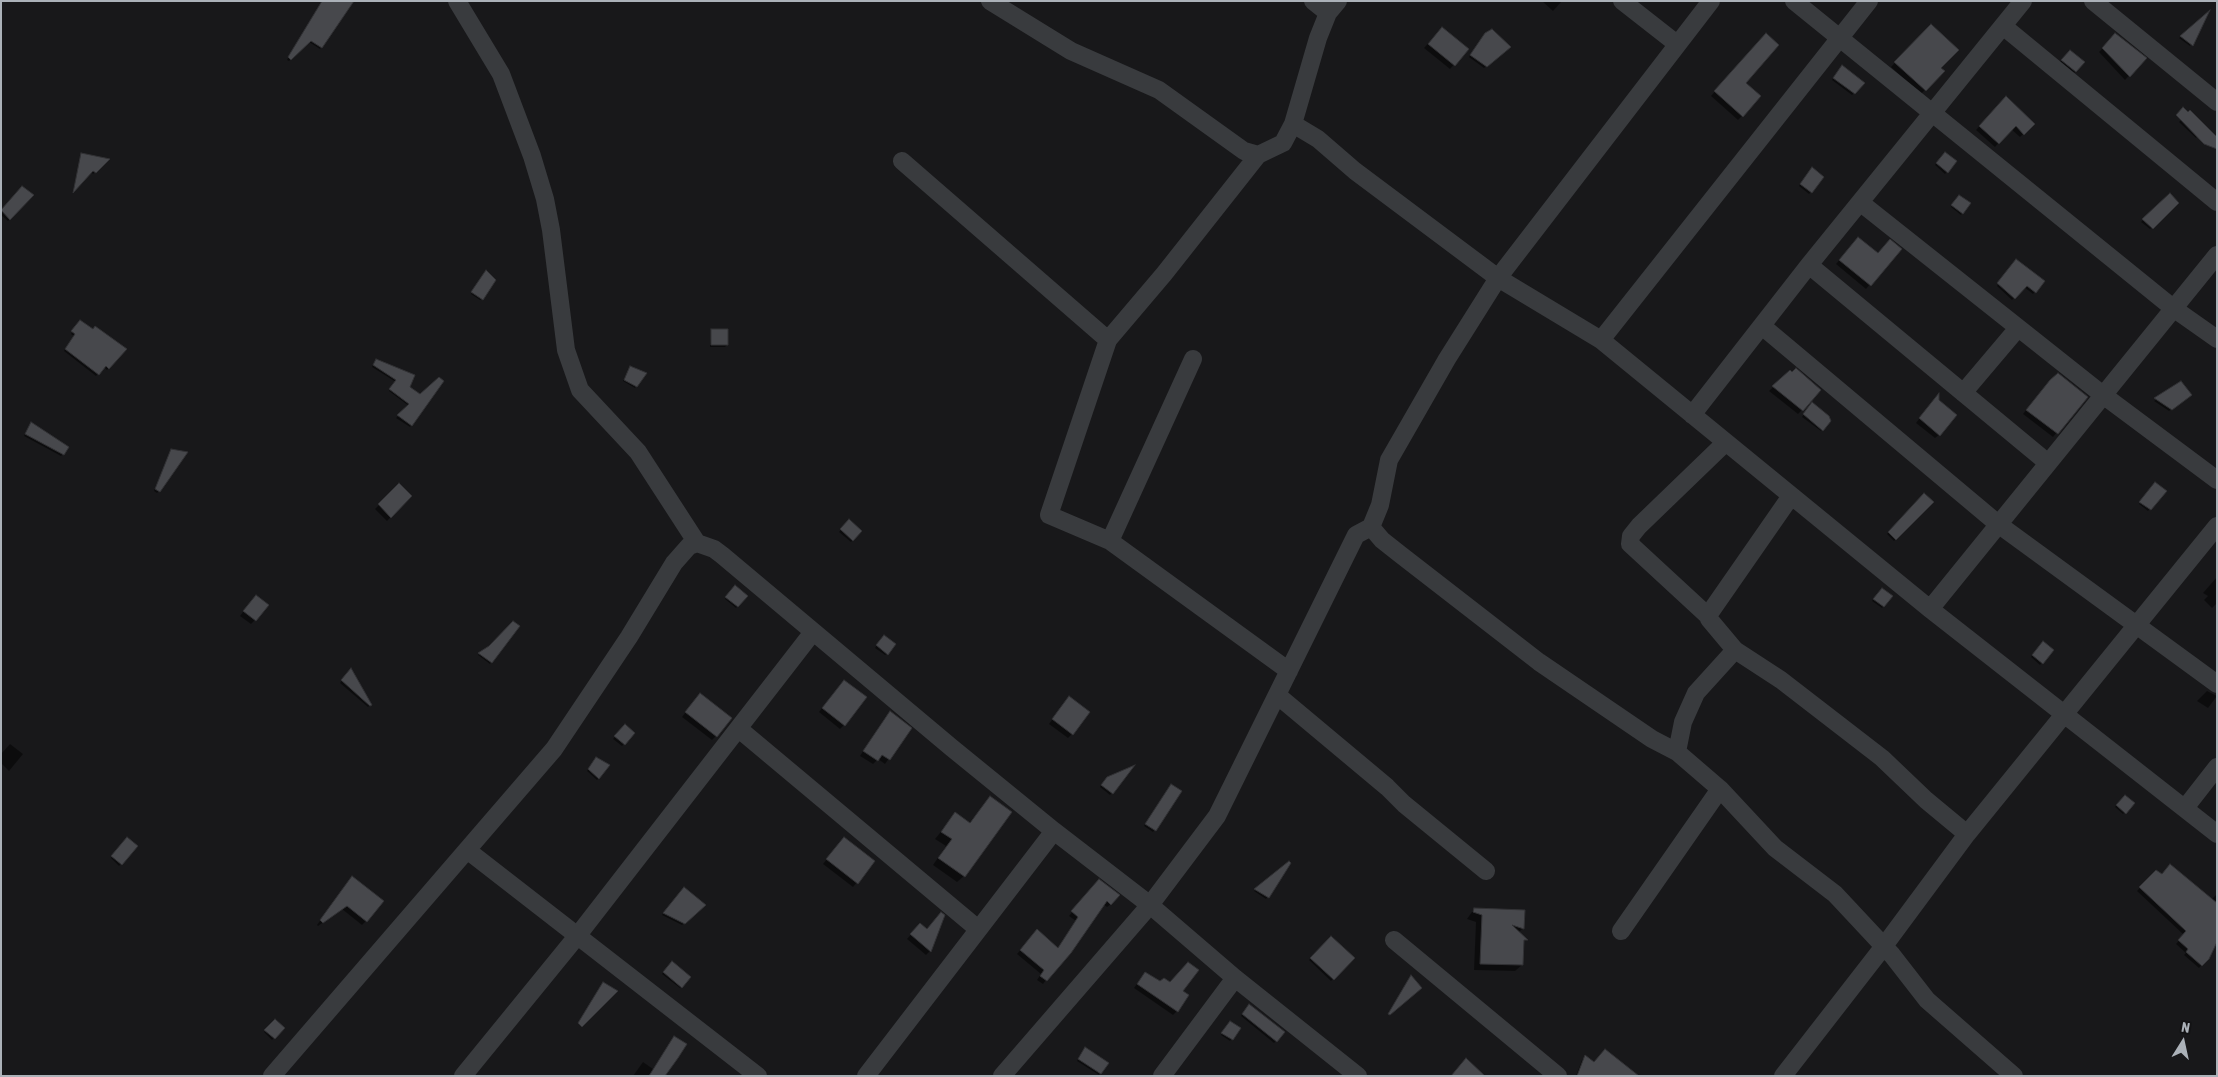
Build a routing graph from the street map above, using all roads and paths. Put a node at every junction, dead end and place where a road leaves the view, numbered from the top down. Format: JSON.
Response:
{"nodes":[{"id":1,"x":457,"y":1,"type":"edge"},
{"id":2,"x":1313,"y":1,"type":"edge"},
{"id":3,"x":1622,"y":1,"type":"edge"},
{"id":4,"x":1711,"y":1,"type":"edge"},
{"id":5,"x":1794,"y":1,"type":"edge"},
{"id":6,"x":1868,"y":1,"type":"edge"},
{"id":7,"x":2023,"y":1,"type":"edge"},
{"id":8,"x":2093,"y":1,"type":"edge"},
{"id":9,"x":997,"y":3,"type":"edge"},
{"id":10,"x":1333,"y":7,"type":"edge"},
{"id":11,"x":2003,"y":26,"type":"junction"},
{"id":12,"x":1839,"y":39,"type":"junction"},
{"id":13,"x":1677,"y":44,"type":"junction"},
{"id":14,"x":2217,"y":102,"type":"edge"},
{"id":15,"x":1933,"y":112,"type":"junction"},
{"id":16,"x":1294,"y":124,"type":"junction"},
{"id":17,"x":1258,"y":155,"type":"junction"},
{"id":18,"x":902,"y":161,"type":"dead end"},
{"id":19,"x":2217,"y":202,"type":"edge"},
{"id":20,"x":1861,"y":203,"type":"junction"},
{"id":21,"x":2217,"y":255,"type":"edge"},
{"id":22,"x":1810,"y":265,"type":"junction"},
{"id":23,"x":1498,"y":278,"type":"junction"},
{"id":24,"x":2173,"y":308,"type":"junction"},
{"id":25,"x":1762,"y":326,"type":"junction"},
{"id":26,"x":2018,"y":328,"type":"junction"},
{"id":27,"x":2217,"y":339,"type":"edge"},
{"id":28,"x":1108,"y":340,"type":"junction"},
{"id":29,"x":1601,"y":340,"type":"junction"},
{"id":30,"x":1193,"y":359,"type":"dead end"},
{"id":31,"x":1963,"y":393,"type":"junction"},
{"id":32,"x":2102,"y":395,"type":"junction"},
{"id":33,"x":1692,"y":415,"type":"junction"},
{"id":34,"x":1725,"y":442,"type":"junction"},
{"id":35,"x":2048,"y":463,"type":"junction"},
{"id":36,"x":2217,"y":480,"type":"edge"},
{"id":37,"x":1791,"y":496,"type":"junction"},
{"id":38,"x":1998,"y":524,"type":"junction"},
{"id":39,"x":2217,"y":526,"type":"edge"},
{"id":40,"x":1371,"y":527,"type":"junction"},
{"id":41,"x":1110,"y":540,"type":"junction"},
{"id":42,"x":697,"y":543,"type":"junction"},
{"id":43,"x":1930,"y":608,"type":"junction"},
{"id":44,"x":1708,"y":616,"type":"junction"},
{"id":45,"x":2136,"y":626,"type":"junction"},
{"id":46,"x":813,"y":632,"type":"junction"},
{"id":47,"x":1735,"y":650,"type":"junction"},
{"id":48,"x":1289,"y":671,"type":"junction"},
{"id":49,"x":2217,"y":684,"type":"edge"},
{"id":50,"x":1277,"y":695,"type":"junction"},
{"id":51,"x":2065,"y":712,"type":"junction"},
{"id":52,"x":739,"y":729,"type":"junction"},
{"id":53,"x":1676,"y":752,"type":"junction"},
{"id":54,"x":2217,"y":767,"type":"edge"},
{"id":55,"x":1720,"y":789,"type":"junction"},
{"id":56,"x":2186,"y":808,"type":"junction"},
{"id":57,"x":1054,"y":831,"type":"junction"},
{"id":58,"x":1967,"y":834,"type":"junction"},
{"id":59,"x":2217,"y":834,"type":"edge"},
{"id":60,"x":467,"y":850,"type":"junction"},
{"id":61,"x":1486,"y":871,"type":"dead end"},
{"id":62,"x":1150,"y":904,"type":"junction"},
{"id":63,"x":978,"y":929,"type":"junction"},
{"id":64,"x":1621,"y":931,"type":"dead end"},
{"id":65,"x":578,"y":936,"type":"junction"},
{"id":66,"x":1394,"y":940,"type":"dead end"},
{"id":67,"x":1884,"y":946,"type":"junction"},
{"id":68,"x":1236,"y":978,"type":"junction"},
{"id":69,"x":272,"y":1076,"type":"edge"},
{"id":70,"x":464,"y":1076,"type":"edge"},
{"id":71,"x":758,"y":1076,"type":"edge"},
{"id":72,"x":866,"y":1076,"type":"edge"},
{"id":73,"x":1002,"y":1076,"type":"edge"},
{"id":74,"x":1162,"y":1076,"type":"edge"},
{"id":75,"x":1358,"y":1076,"type":"edge"},
{"id":76,"x":1558,"y":1076,"type":"edge"},
{"id":77,"x":1783,"y":1076,"type":"edge"},
{"id":78,"x":2014,"y":1076,"type":"edge"}],
"edges":[{"from":1,"to":42,"type":"street"},
{"from":2,"to":10,"type":"street"},
{"from":3,"to":13,"type":"street"},
{"from":4,"to":13,"type":"street"},
{"from":5,"to":12,"type":"street"},
{"from":6,"to":12,"type":"street"},
{"from":7,"to":11,"type":"street"},
{"from":8,"to":14,"type":"street"},
{"from":9,"to":17,"type":"street"},
{"from":10,"to":16,"type":"street"},
{"from":11,"to":15,"type":"street"},
{"from":11,"to":19,"type":"street"},
{"from":12,"to":15,"type":"street"},
{"from":12,"to":29,"type":"street"},
{"from":13,"to":23,"type":"street"},
{"from":15,"to":20,"type":"street"},
{"from":15,"to":24,"type":"street"},
{"from":16,"to":17,"type":"street"},
{"from":16,"to":23,"type":"street"},
{"from":17,"to":28,"type":"street"},
{"from":18,"to":28,"type":"street"},
{"from":20,"to":22,"type":"street"},
{"from":20,"to":26,"type":"street"},
{"from":21,"to":24,"type":"street"},
{"from":22,"to":25,"type":"street"},
{"from":22,"to":31,"type":"street"},
{"from":23,"to":29,"type":"street"},
{"from":23,"to":40,"type":"street"},
{"from":24,"to":27,"type":"street"},
{"from":24,"to":32,"type":"street"},
{"from":25,"to":33,"type":"street"},
{"from":25,"to":38,"type":"street"},
{"from":26,"to":31,"type":"street"},
{"from":26,"to":32,"type":"street"},
{"from":28,"to":41,"type":"street"},
{"from":29,"to":33,"type":"street"},
{"from":30,"to":41,"type":"street"},
{"from":31,"to":35,"type":"street"},
{"from":32,"to":35,"type":"street"},
{"from":32,"to":36,"type":"street"},
{"from":33,"to":34,"type":"street"},
{"from":34,"to":37,"type":"street"},
{"from":34,"to":44,"type":"street"},
{"from":35,"to":38,"type":"street"},
{"from":37,"to":43,"type":"street"},
{"from":37,"to":44,"type":"street"},
{"from":38,"to":43,"type":"street"},
{"from":38,"to":45,"type":"street"},
{"from":39,"to":45,"type":"street"},
{"from":40,"to":48,"type":"street"},
{"from":40,"to":53,"type":"street"},
{"from":41,"to":48,"type":"street"},
{"from":42,"to":46,"type":"street"},
{"from":42,"to":60,"type":"street"},
{"from":43,"to":51,"type":"street"},
{"from":44,"to":47,"type":"street"},
{"from":45,"to":49,"type":"street"},
{"from":45,"to":51,"type":"street"},
{"from":46,"to":52,"type":"street"},
{"from":46,"to":57,"type":"street"},
{"from":47,"to":53,"type":"street"},
{"from":47,"to":58,"type":"street"},
{"from":48,"to":50,"type":"street"},
{"from":50,"to":61,"type":"street"},
{"from":50,"to":62,"type":"street"},
{"from":51,"to":56,"type":"street"},
{"from":51,"to":58,"type":"street"},
{"from":52,"to":63,"type":"street"},
{"from":52,"to":65,"type":"street"},
{"from":53,"to":55,"type":"street"},
{"from":54,"to":56,"type":"street"},
{"from":55,"to":64,"type":"street"},
{"from":55,"to":67,"type":"street"},
{"from":56,"to":59,"type":"street"},
{"from":57,"to":62,"type":"street"},
{"from":57,"to":63,"type":"street"},
{"from":58,"to":67,"type":"street"},
{"from":60,"to":65,"type":"street"},
{"from":60,"to":69,"type":"street"},
{"from":62,"to":68,"type":"street"},
{"from":62,"to":73,"type":"street"},
{"from":63,"to":72,"type":"street"},
{"from":65,"to":70,"type":"street"},
{"from":65,"to":71,"type":"street"},
{"from":66,"to":76,"type":"street"},
{"from":67,"to":77,"type":"street"},
{"from":67,"to":78,"type":"street"},
{"from":68,"to":74,"type":"street"},
{"from":68,"to":75,"type":"street"}]}
